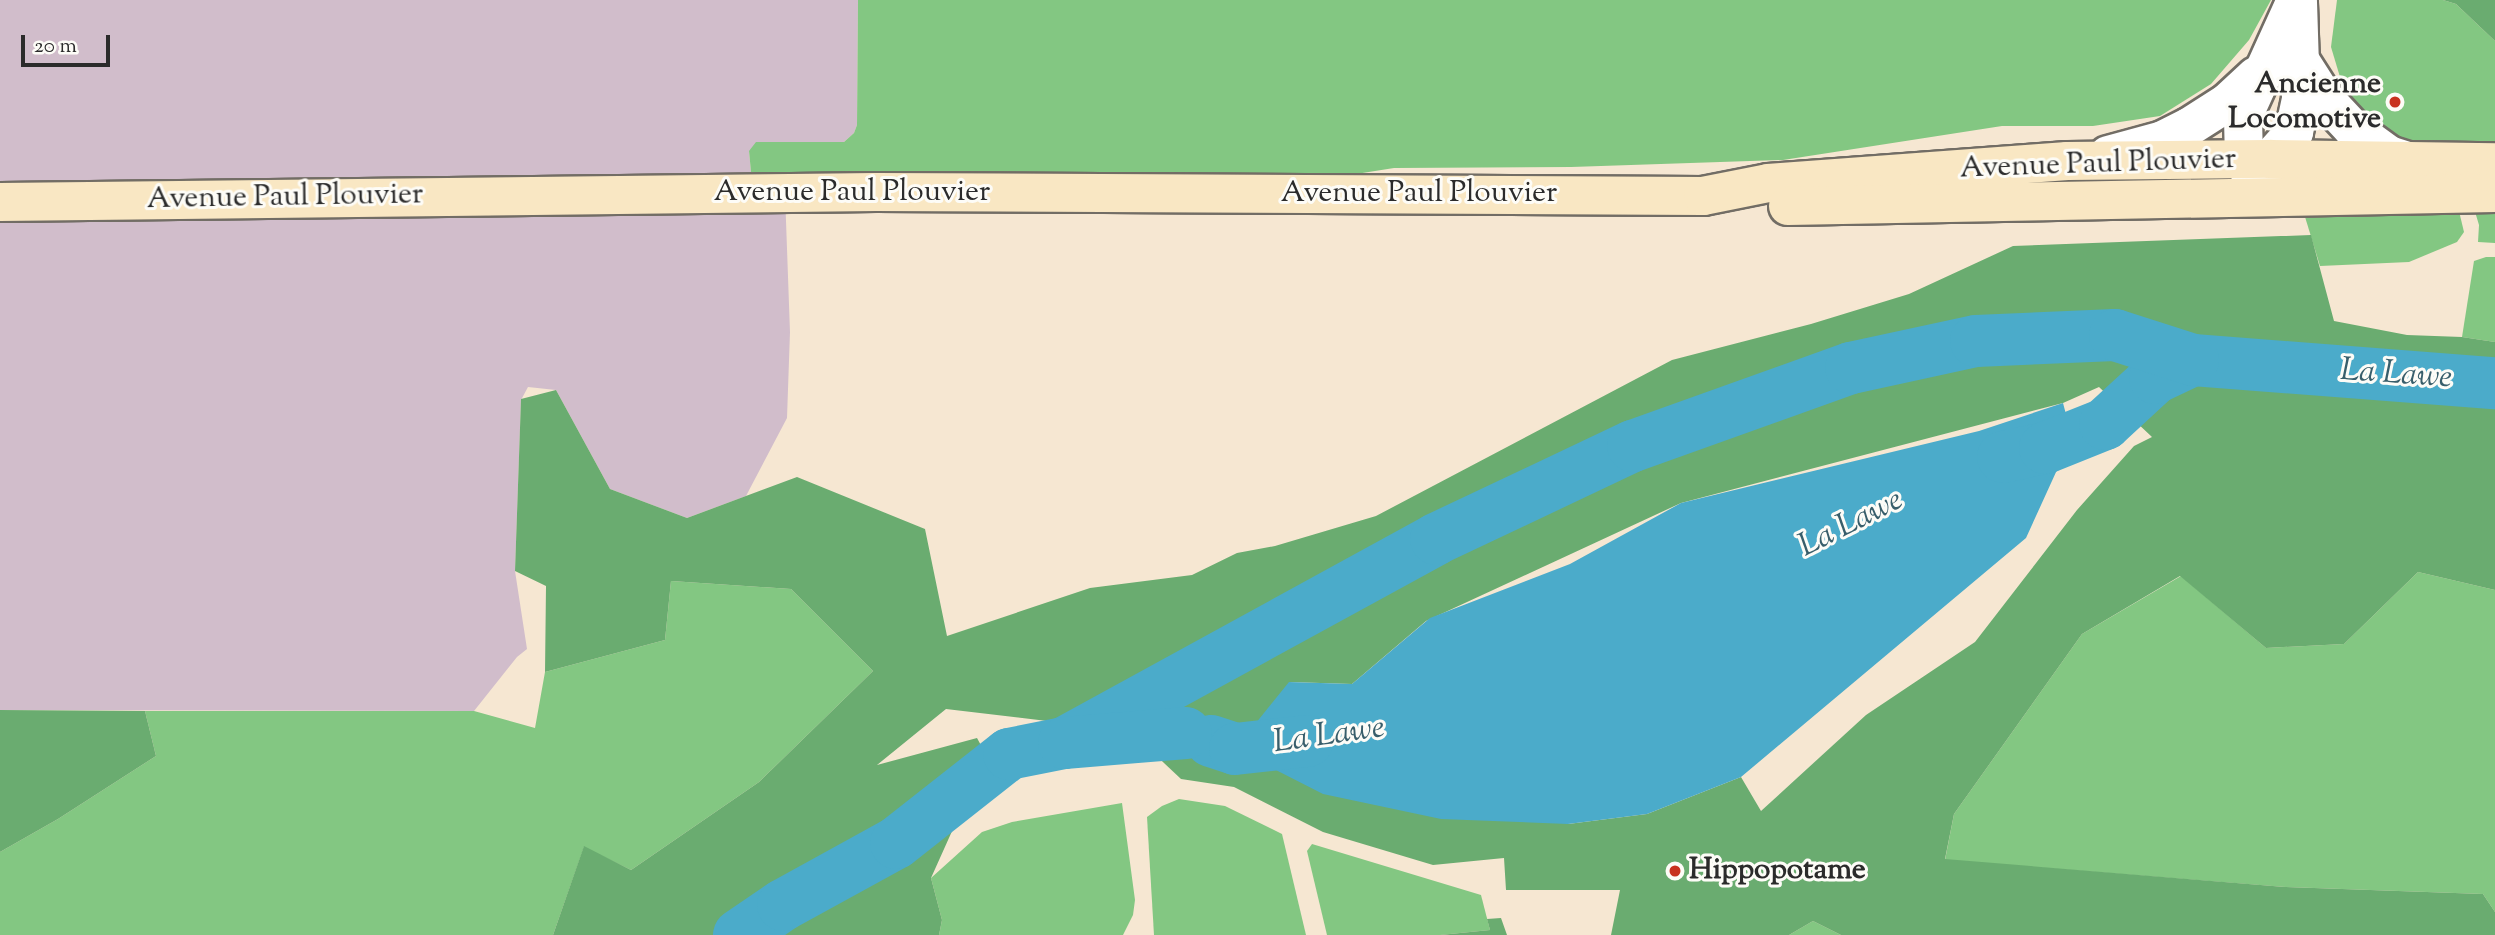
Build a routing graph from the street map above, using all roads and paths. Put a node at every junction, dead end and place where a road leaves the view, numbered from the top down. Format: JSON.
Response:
{"nodes":[{"id":1,"x":2297,"y":0,"type":"edge"},
{"id":2,"x":2301,"y":62,"type":"junction"},
{"id":3,"x":2264,"y":66,"type":"junction"},
{"id":4,"x":2067,"y":161,"type":"junction"},
{"id":5,"x":2407,"y":161,"type":"junction"},
{"id":6,"x":2495,"y":162,"type":"edge"},
{"id":7,"x":2256,"y":164,"type":"junction"},
{"id":8,"x":2495,"y":193,"type":"edge"},
{"id":9,"x":1703,"y":195,"type":"junction"},
{"id":10,"x":2302,"y":195,"type":"junction"},
{"id":11,"x":2016,"y":201,"type":"junction"},
{"id":12,"x":0,"y":202,"type":"edge"}],
"edges":[{"from":1,"to":2,"type":"street"},
{"from":1,"to":3,"type":"street"},
{"from":2,"to":5,"type":"street"},
{"from":2,"to":7,"type":"street"},
{"from":3,"to":4,"type":"street"},
{"from":3,"to":7,"type":"street"},
{"from":4,"to":7,"type":"main road","name":"Avenue Paul Plouvier"},
{"from":4,"to":9,"type":"main road","name":"Avenue Paul Plouvier"},
{"from":5,"to":6,"type":"main road","name":"Avenue Paul Plouvier"},
{"from":5,"to":7,"type":"main road","name":"Avenue Paul Plouvier"},
{"from":7,"to":10,"type":"street"},
{"from":7,"to":11,"type":"street"},
{"from":8,"to":10,"type":"main road","name":"Avenue Paul Plouvier"},
{"from":9,"to":11,"type":"main road","name":"Avenue Paul Plouvier"},
{"from":9,"to":12,"type":"main road","name":"Avenue Paul Plouvier"},
{"from":10,"to":11,"type":"main road","name":"Avenue Paul Plouvier"}]}
